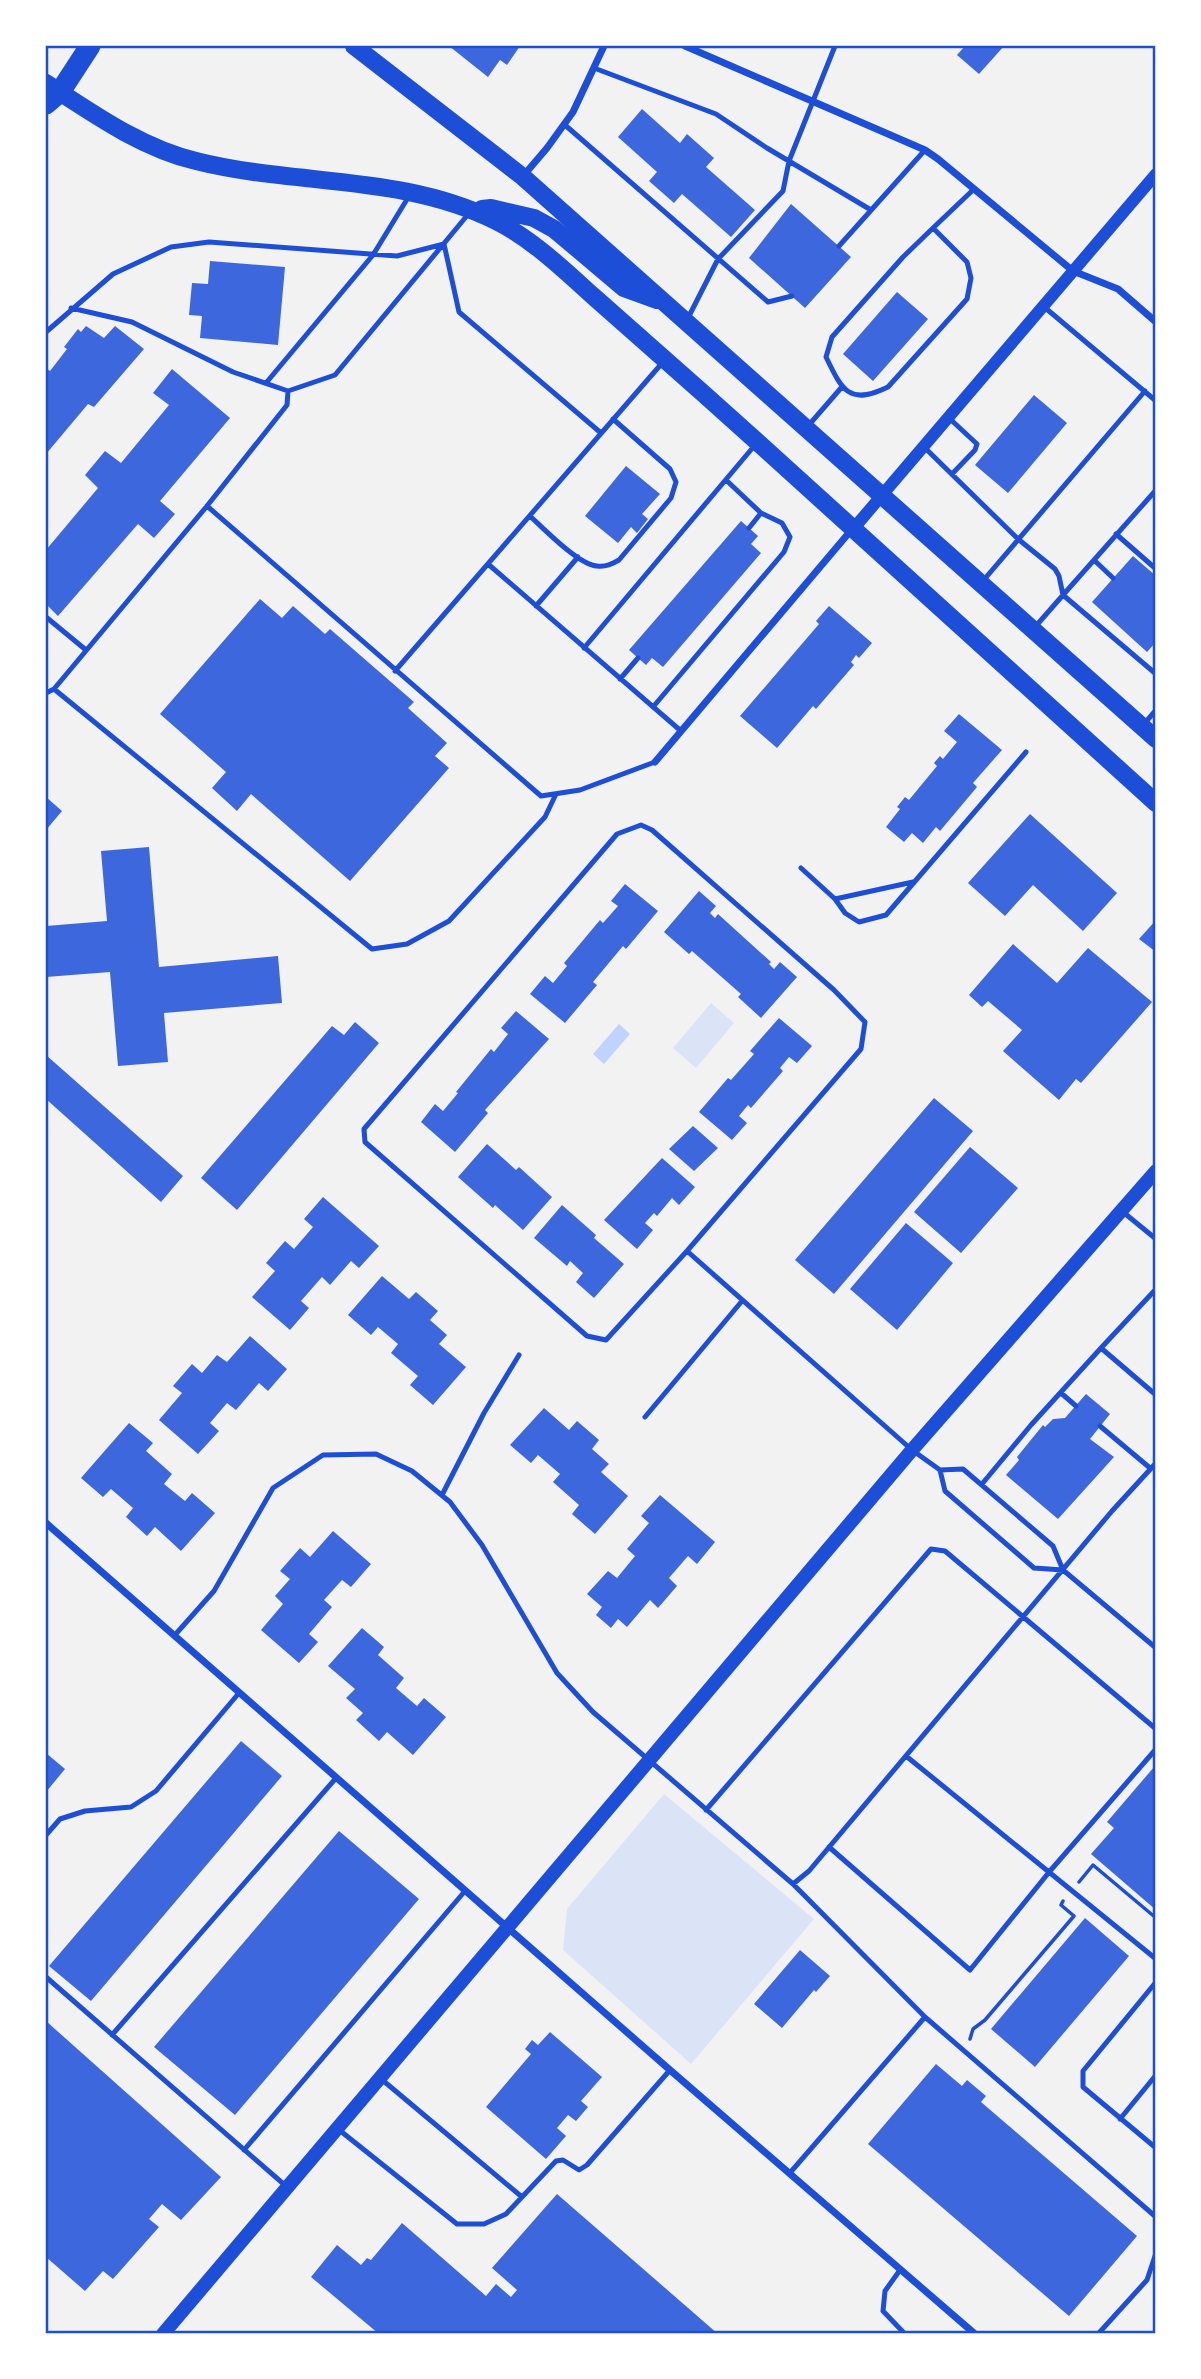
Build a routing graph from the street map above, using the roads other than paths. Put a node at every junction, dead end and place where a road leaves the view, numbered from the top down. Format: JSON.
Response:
{"nodes":[{"id":1,"x":90,"y":46,"type":"edge"},
{"id":2,"x":354,"y":46,"type":"edge"},
{"id":3,"x":604,"y":46,"type":"edge"},
{"id":4,"x":685,"y":46,"type":"edge"},
{"id":5,"x":835,"y":46,"type":"edge"},
{"id":6,"x":594,"y":68,"type":"junction"},
{"id":7,"x":50,"y":93,"type":"edge"},
{"id":8,"x":813,"y":101,"type":"junction"},
{"id":9,"x":565,"y":125,"type":"junction"},
{"id":10,"x":925,"y":150,"type":"junction"},
{"id":11,"x":789,"y":161,"type":"junction"},
{"id":12,"x":1156,"y":174,"type":"edge"},
{"id":13,"x":523,"y":177,"type":"junction"},
{"id":14,"x":974,"y":189,"type":"junction"},
{"id":15,"x":410,"y":193,"type":"junction"},
{"id":16,"x":471,"y":210,"type":"junction"},
{"id":17,"x":871,"y":210,"type":"junction"},
{"id":18,"x":933,"y":228,"type":"junction"},
{"id":19,"x":444,"y":244,"type":"junction"},
{"id":20,"x":839,"y":246,"type":"dead end"},
{"id":21,"x":373,"y":255,"type":"junction"},
{"id":22,"x":718,"y":259,"type":"junction"},
{"id":23,"x":1073,"y":271,"type":"junction"},
{"id":24,"x":792,"y":296,"type":"dead end"},
{"id":25,"x":667,"y":303,"type":"junction"},
{"id":26,"x":1044,"y":306,"type":"junction"},
{"id":27,"x":71,"y":308,"type":"junction"},
{"id":28,"x":686,"y":321,"type":"junction"},
{"id":29,"x":1156,"y":322,"type":"edge"},
{"id":30,"x":46,"y":332,"type":"edge"},
{"id":31,"x":665,"y":359,"type":"junction"},
{"id":32,"x":266,"y":383,"type":"junction"},
{"id":33,"x":841,"y":388,"type":"junction"},
{"id":34,"x":288,"y":391,"type":"junction"},
{"id":35,"x":1144,"y":391,"type":"junction"},
{"id":36,"x":1156,"y":401,"type":"edge"},
{"id":37,"x":949,"y":417,"type":"junction"},
{"id":38,"x":613,"y":419,"type":"junction"},
{"id":39,"x":806,"y":429,"type":"junction"},
{"id":40,"x":601,"y":433,"type":"junction"},
{"id":41,"x":758,"y":442,"type":"junction"},
{"id":42,"x":924,"y":446,"type":"junction"},
{"id":43,"x":953,"y":474,"type":"junction"},
{"id":44,"x":726,"y":480,"type":"junction"},
{"id":45,"x":1156,"y":490,"type":"edge"},
{"id":46,"x":881,"y":496,"type":"junction"},
{"id":47,"x":207,"y":506,"type":"junction"},
{"id":48,"x":761,"y":513,"type":"junction"},
{"id":49,"x":530,"y":516,"type":"junction"},
{"id":50,"x":749,"y":528,"type":"dead end"},
{"id":51,"x":854,"y":528,"type":"junction"},
{"id":52,"x":1116,"y":534,"type":"junction"},
{"id":53,"x":1018,"y":539,"type":"junction"},
{"id":54,"x":578,"y":557,"type":"junction"},
{"id":55,"x":1094,"y":560,"type":"junction"},
{"id":56,"x":488,"y":564,"type":"junction"},
{"id":57,"x":1156,"y":569,"type":"edge"},
{"id":58,"x":1113,"y":578,"type":"dead end"},
{"id":59,"x":980,"y":584,"type":"junction"},
{"id":60,"x":1063,"y":595,"type":"junction"},
{"id":61,"x":536,"y":606,"type":"junction"},
{"id":62,"x":46,"y":617,"type":"edge"},
{"id":63,"x":1032,"y":630,"type":"junction"},
{"id":64,"x":584,"y":648,"type":"junction"},
{"id":65,"x":86,"y":650,"type":"junction"},
{"id":66,"x":638,"y":658,"type":"dead end"},
{"id":67,"x":396,"y":671,"type":"junction"},
{"id":68,"x":1156,"y":674,"type":"edge"},
{"id":69,"x":620,"y":679,"type":"junction"},
{"id":70,"x":54,"y":689,"type":"junction"},
{"id":71,"x":46,"y":693,"type":"edge"},
{"id":72,"x":653,"y":707,"type":"junction"},
{"id":73,"x":1156,"y":710,"type":"edge"},
{"id":74,"x":1141,"y":726,"type":"junction"},
{"id":75,"x":681,"y":731,"type":"junction"},
{"id":76,"x":1156,"y":739,"type":"edge"},
{"id":77,"x":1026,"y":752,"type":"dead end"},
{"id":78,"x":655,"y":762,"type":"joint"},
{"id":79,"x":556,"y":794,"type":"junction"},
{"id":80,"x":1156,"y":803,"type":"edge"},
{"id":81,"x":801,"y":868,"type":"dead end"},
{"id":82,"x":915,"y":882,"type":"junction"},
{"id":83,"x":835,"y":899,"type":"junction"},
{"id":84,"x":1156,"y":1171,"type":"edge"},
{"id":85,"x":1121,"y":1210,"type":"junction"},
{"id":86,"x":1156,"y":1238,"type":"edge"},
{"id":87,"x":687,"y":1251,"type":"junction"},
{"id":88,"x":1156,"y":1289,"type":"edge"},
{"id":89,"x":742,"y":1301,"type":"junction"},
{"id":90,"x":1101,"y":1348,"type":"junction"},
{"id":91,"x":519,"y":1355,"type":"dead end"},
{"id":92,"x":1061,"y":1393,"type":"junction"},
{"id":93,"x":1156,"y":1395,"type":"edge"},
{"id":94,"x":1076,"y":1406,"type":"dead end"},
{"id":95,"x":645,"y":1417,"type":"dead end"},
{"id":96,"x":1100,"y":1426,"type":"dead end"},
{"id":97,"x":912,"y":1450,"type":"junction"},
{"id":98,"x":1156,"y":1463,"type":"edge"},
{"id":99,"x":1150,"y":1468,"type":"junction"},
{"id":100,"x":940,"y":1470,"type":"junction"},
{"id":101,"x":982,"y":1484,"type":"junction"},
{"id":102,"x":442,"y":1495,"type":"junction"},
{"id":103,"x":46,"y":1523,"type":"edge"},
{"id":104,"x":1063,"y":1570,"type":"junction"},
{"id":105,"x":1023,"y":1617,"type":"junction"},
{"id":106,"x":174,"y":1636,"type":"junction"},
{"id":107,"x":1156,"y":1648,"type":"edge"},
{"id":108,"x":239,"y":1693,"type":"junction"},
{"id":109,"x":1156,"y":1729,"type":"edge"},
{"id":110,"x":1156,"y":1749,"type":"edge"},
{"id":111,"x":906,"y":1756,"type":"junction"},
{"id":112,"x":650,"y":1761,"type":"junction"},
{"id":113,"x":335,"y":1777,"type":"junction"},
{"id":114,"x":706,"y":1810,"type":"junction"},
{"id":115,"x":46,"y":1835,"type":"edge"},
{"id":116,"x":829,"y":1847,"type":"junction"},
{"id":117,"x":1049,"y":1871,"type":"junction"},
{"id":118,"x":793,"y":1884,"type":"junction"},
{"id":119,"x":466,"y":1891,"type":"junction"},
{"id":120,"x":506,"y":1927,"type":"junction"},
{"id":121,"x":1156,"y":1959,"type":"edge"},
{"id":122,"x":46,"y":1977,"type":"edge"},
{"id":123,"x":1156,"y":1982,"type":"edge"},
{"id":124,"x":925,"y":2017,"type":"junction"},
{"id":125,"x":112,"y":2035,"type":"junction"},
{"id":126,"x":670,"y":2070,"type":"junction"},
{"id":127,"x":1156,"y":2075,"type":"edge"},
{"id":128,"x":380,"y":2077,"type":"junction"},
{"id":129,"x":1120,"y":2119,"type":"junction"},
{"id":130,"x":336,"y":2128,"type":"junction"},
{"id":131,"x":1156,"y":2148,"type":"edge"},
{"id":132,"x":244,"y":2150,"type":"junction"},
{"id":133,"x":789,"y":2174,"type":"junction"},
{"id":134,"x":287,"y":2187,"type":"junction"},
{"id":135,"x":523,"y":2197,"type":"junction"},
{"id":136,"x":1156,"y":2217,"type":"edge"},
{"id":137,"x":1156,"y":2253,"type":"edge"},
{"id":138,"x":900,"y":2270,"type":"junction"},
{"id":139,"x":163,"y":2333,"type":"edge"},
{"id":140,"x":905,"y":2333,"type":"edge"},
{"id":141,"x":975,"y":2333,"type":"edge"},
{"id":142,"x":1098,"y":2333,"type":"edge"}],
"edges":[{"from":1,"to":7,"type":"highway"},
{"from":2,"to":13,"type":"main road"},
{"from":3,"to":6,"type":"street"},
{"from":4,"to":8,"type":"street"},
{"from":5,"to":8,"type":"lane"},
{"from":6,"to":9,"type":"street"},
{"from":6,"to":11,"type":"lane"},
{"from":7,"to":15,"type":"main road"},
{"from":8,"to":10,"type":"street"},
{"from":8,"to":11,"type":"lane"},
{"from":9,"to":13,"type":"street"},
{"from":9,"to":22,"type":"lane"},
{"from":10,"to":14,"type":"street"},
{"from":10,"to":17,"type":"lane"},
{"from":11,"to":17,"type":"lane"},
{"from":11,"to":22,"type":"lane"},
{"from":12,"to":23,"type":"street"},
{"from":13,"to":25,"type":"main road"},
{"from":14,"to":18,"type":"lane"},
{"from":14,"to":23,"type":"street"},
{"from":15,"to":16,"type":"main road"},
{"from":15,"to":21,"type":"lane"},
{"from":16,"to":19,"type":"lane"},
{"from":16,"to":25,"type":"main road"},
{"from":16,"to":31,"type":"main road"},
{"from":17,"to":20,"type":"lane"},
{"from":18,"to":33,"type":"lane"},
{"from":18,"to":33,"type":"lane"},
{"from":19,"to":21,"type":"lane"},
{"from":19,"to":34,"type":"lane"},
{"from":19,"to":40,"type":"lane"},
{"from":21,"to":27,"type":"lane"},
{"from":21,"to":32,"type":"lane"},
{"from":22,"to":24,"type":"lane"},
{"from":22,"to":28,"type":"lane"},
{"from":23,"to":26,"type":"street"},
{"from":23,"to":29,"type":"street"},
{"from":25,"to":28,"type":"main road"},
{"from":26,"to":35,"type":"lane"},
{"from":26,"to":37,"type":"street"},
{"from":27,"to":30,"type":"lane"},
{"from":27,"to":32,"type":"lane"},
{"from":28,"to":39,"type":"main road"},
{"from":31,"to":38,"type":"lane"},
{"from":31,"to":41,"type":"main road"},
{"from":32,"to":34,"type":"lane"},
{"from":33,"to":39,"type":"lane"},
{"from":34,"to":47,"type":"lane"},
{"from":35,"to":36,"type":"lane"},
{"from":35,"to":53,"type":"lane"},
{"from":37,"to":42,"type":"street"},
{"from":37,"to":43,"type":"lane"},
{"from":38,"to":40,"type":"lane"},
{"from":38,"to":54,"type":"lane"},
{"from":39,"to":46,"type":"main road"},
{"from":40,"to":49,"type":"lane"},
{"from":41,"to":44,"type":"lane"},
{"from":41,"to":51,"type":"main road"},
{"from":42,"to":43,"type":"lane"},
{"from":42,"to":46,"type":"street"},
{"from":43,"to":53,"type":"lane"},
{"from":44,"to":48,"type":"lane"},
{"from":44,"to":64,"type":"lane"},
{"from":45,"to":52,"type":"lane"},
{"from":46,"to":51,"type":"street"},
{"from":46,"to":59,"type":"main road"},
{"from":47,"to":65,"type":"lane"},
{"from":47,"to":67,"type":"lane"},
{"from":48,"to":50,"type":"lane"},
{"from":48,"to":72,"type":"lane"},
{"from":49,"to":54,"type":"lane"},
{"from":49,"to":56,"type":"lane"},
{"from":51,"to":75,"type":"street"},
{"from":51,"to":80,"type":"main road"},
{"from":52,"to":55,"type":"lane"},
{"from":52,"to":57,"type":"lane"},
{"from":53,"to":59,"type":"lane"},
{"from":53,"to":60,"type":"lane"},
{"from":54,"to":61,"type":"lane"},
{"from":55,"to":58,"type":"lane"},
{"from":55,"to":60,"type":"lane"},
{"from":56,"to":61,"type":"lane"},
{"from":56,"to":67,"type":"lane"},
{"from":59,"to":63,"type":"main road"},
{"from":60,"to":63,"type":"lane"},
{"from":60,"to":68,"type":"lane"},
{"from":61,"to":64,"type":"lane"},
{"from":62,"to":65,"type":"lane"},
{"from":63,"to":74,"type":"main road"},
{"from":64,"to":69,"type":"lane"},
{"from":65,"to":70,"type":"lane"},
{"from":66,"to":69,"type":"lane"},
{"from":67,"to":79,"type":"lane"},
{"from":69,"to":72,"type":"lane"},
{"from":70,"to":71,"type":"lane"},
{"from":70,"to":79,"type":"lane"},
{"from":72,"to":75,"type":"lane"},
{"from":73,"to":74,"type":"lane"},
{"from":74,"to":76,"type":"main road"},
{"from":75,"to":78,"type":"street"},
{"from":77,"to":82,"type":"lane"},
{"from":78,"to":79,"type":"lane"},
{"from":81,"to":83,"type":"lane"},
{"from":82,"to":83,"type":"lane"},
{"from":82,"to":83,"type":"lane"},
{"from":84,"to":85,"type":"main road"},
{"from":85,"to":86,"type":"lane"},
{"from":85,"to":97,"type":"main road"},
{"from":87,"to":87,"type":"lane"},
{"from":87,"to":89,"type":"lane"},
{"from":88,"to":90,"type":"lane"},
{"from":89,"to":95,"type":"lane"},
{"from":89,"to":97,"type":"lane"},
{"from":90,"to":92,"type":"lane"},
{"from":90,"to":93,"type":"lane"},
{"from":91,"to":102,"type":"lane"},
{"from":92,"to":94,"type":"lane"},
{"from":92,"to":101,"type":"lane"},
{"from":96,"to":99,"type":"lane"},
{"from":97,"to":100,"type":"lane"},
{"from":97,"to":112,"type":"main road"},
{"from":98,"to":99,"type":"lane"},
{"from":99,"to":104,"type":"lane"},
{"from":100,"to":101,"type":"lane"},
{"from":100,"to":104,"type":"lane"},
{"from":101,"to":104,"type":"lane"},
{"from":102,"to":106,"type":"lane"},
{"from":102,"to":112,"type":"lane"},
{"from":103,"to":106,"type":"street"},
{"from":104,"to":105,"type":"lane"},
{"from":104,"to":107,"type":"lane"},
{"from":105,"to":109,"type":"lane"},
{"from":105,"to":111,"type":"lane"},
{"from":105,"to":114,"type":"lane"},
{"from":106,"to":108,"type":"street"},
{"from":108,"to":113,"type":"street"},
{"from":108,"to":115,"type":"lane"},
{"from":110,"to":117,"type":"lane"},
{"from":111,"to":116,"type":"lane"},
{"from":111,"to":117,"type":"lane"},
{"from":112,"to":114,"type":"lane"},
{"from":112,"to":120,"type":"main road"},
{"from":113,"to":119,"type":"street"},
{"from":113,"to":125,"type":"lane"},
{"from":114,"to":118,"type":"lane"},
{"from":116,"to":117,"type":"lane"},
{"from":116,"to":118,"type":"lane"},
{"from":117,"to":121,"type":"lane"},
{"from":118,"to":124,"type":"lane"},
{"from":119,"to":120,"type":"street"},
{"from":119,"to":132,"type":"lane"},
{"from":120,"to":126,"type":"street"},
{"from":120,"to":128,"type":"main road"},
{"from":122,"to":125,"type":"lane"},
{"from":123,"to":129,"type":"lane"},
{"from":124,"to":133,"type":"lane"},
{"from":124,"to":136,"type":"lane"},
{"from":125,"to":132,"type":"lane"},
{"from":126,"to":133,"type":"street"},
{"from":126,"to":135,"type":"lane"},
{"from":127,"to":129,"type":"lane"},
{"from":128,"to":130,"type":"main road"},
{"from":128,"to":135,"type":"lane"},
{"from":129,"to":131,"type":"lane"},
{"from":130,"to":134,"type":"main road"},
{"from":130,"to":135,"type":"lane"},
{"from":132,"to":134,"type":"lane"},
{"from":133,"to":138,"type":"street"},
{"from":134,"to":139,"type":"main road"},
{"from":137,"to":142,"type":"lane"},
{"from":138,"to":140,"type":"lane"},
{"from":138,"to":141,"type":"street"}]}
